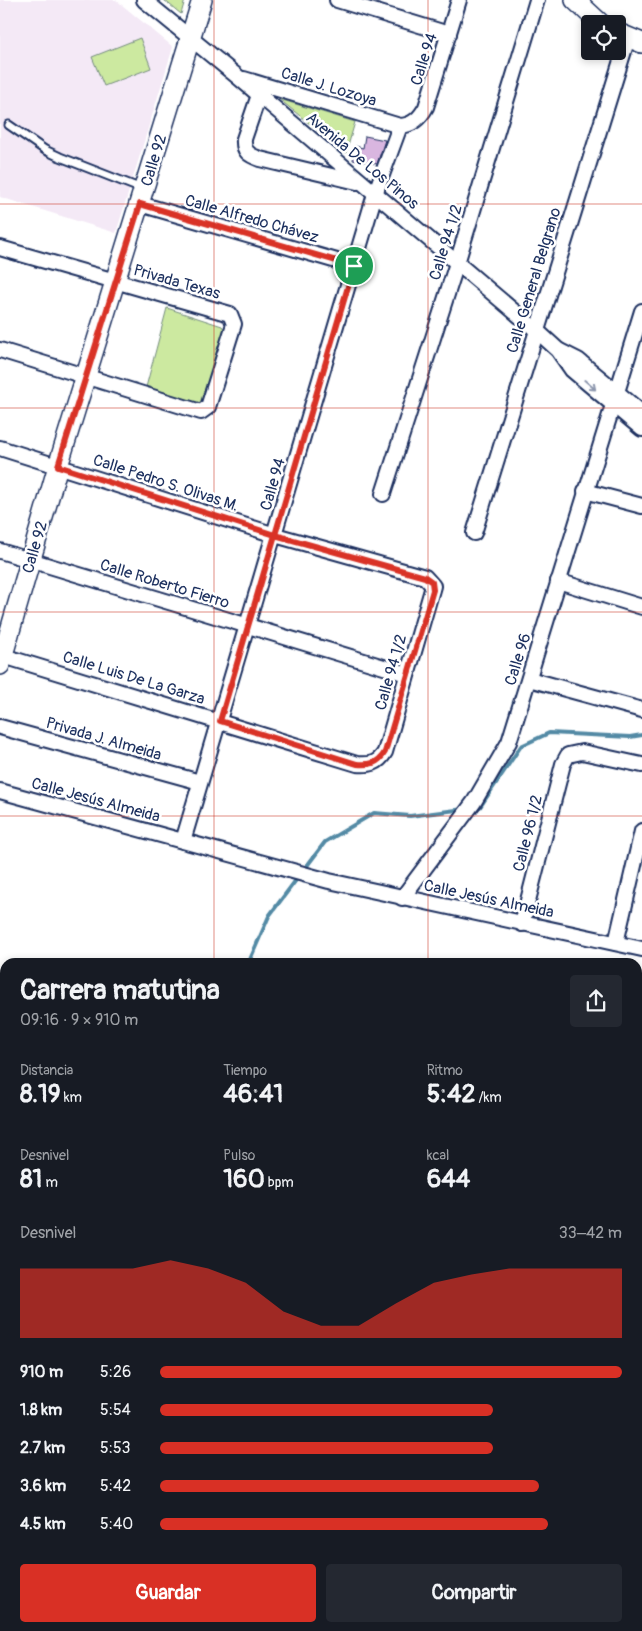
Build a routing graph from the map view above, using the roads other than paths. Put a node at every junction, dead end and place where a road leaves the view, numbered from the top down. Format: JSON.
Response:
{"nodes":[{"id":1,"x":144,"y":0,"type":"edge"},
{"id":2,"x":202,"y":0,"type":"edge"},
{"id":3,"x":337,"y":0,"type":"edge"},
{"id":4,"x":459,"y":0,"type":"edge"},
{"id":5,"x":537,"y":0,"type":"edge"},
{"id":6,"x":575,"y":0,"type":"edge"},
{"id":7,"x":592,"y":15,"type":"edge"},
{"id":8,"x":449,"y":34,"type":"junction"},
{"id":9,"x":629,"y":38,"type":"edge"},
{"id":10,"x":190,"y":40,"type":"junction"},
{"id":11,"x":238,"y":77,"type":"junction"},
{"id":12,"x":259,"y":95,"type":"junction"},
{"id":13,"x":10,"y":124,"type":"dead end"},
{"id":14,"x":406,"y":125,"type":"junction"},
{"id":15,"x":360,"y":182,"type":"junction"},
{"id":16,"x":375,"y":194,"type":"junction"},
{"id":17,"x":142,"y":197,"type":"junction"},
{"id":18,"x":0,"y":248,"type":"edge"},
{"id":19,"x":457,"y":264,"type":"junction"},
{"id":20,"x":354,"y":266,"type":"junction"},
{"id":21,"x":116,"y":282,"type":"junction"},
{"id":22,"x":642,"y":311,"type":"edge"},
{"id":23,"x":536,"y":330,"type":"junction"},
{"id":24,"x":0,"y":350,"type":"edge"},
{"id":25,"x":86,"y":378,"type":"junction"},
{"id":26,"x":615,"y":398,"type":"junction"},
{"id":27,"x":642,"y":413,"type":"edge"},
{"id":28,"x":642,"y":429,"type":"edge"},
{"id":29,"x":0,"y":448,"type":"edge"},
{"id":30,"x":58,"y":466,"type":"junction"},
{"id":31,"x":585,"y":490,"type":"junction"},
{"id":32,"x":382,"y":494,"type":"dead end"},
{"id":33,"x":642,"y":506,"type":"edge"},
{"id":34,"x":474,"y":533,"type":"dead end"},
{"id":35,"x":275,"y":535,"type":"junction"},
{"id":36,"x":0,"y":552,"type":"edge"},
{"id":37,"x":30,"y":561,"type":"junction"},
{"id":38,"x":558,"y":581,"type":"junction"},
{"id":39,"x":433,"y":586,"type":"joint"},
{"id":40,"x":642,"y":607,"type":"edge"},
{"id":41,"x":248,"y":626,"type":"junction"},
{"id":42,"x":1,"y":659,"type":"edge"},
{"id":43,"x":407,"y":674,"type":"junction"},
{"id":44,"x":530,"y":679,"type":"junction"},
{"id":45,"x":642,"y":710,"type":"edge"},
{"id":46,"x":220,"y":721,"type":"junction"},
{"id":47,"x":0,"y":727,"type":"edge"},
{"id":48,"x":374,"y":763,"type":"joint"},
{"id":49,"x":642,"y":765,"type":"edge"},
{"id":50,"x":200,"y":782,"type":"junction"},
{"id":51,"x":0,"y":791,"type":"edge"},
{"id":52,"x":642,"y":830,"type":"edge"},
{"id":53,"x":183,"y":841,"type":"junction"},
{"id":54,"x":402,"y":898,"type":"junction"},
{"id":55,"x":522,"y":924,"type":"junction"},
{"id":56,"x":616,"y":943,"type":"junction"},
{"id":57,"x":642,"y":949,"type":"edge"}],
"edges":[{"from":1,"to":10,"type":"street","name":"Avenida De Los Pinos"},
{"from":2,"to":10,"type":"street","name":"Calle 92"},
{"from":3,"to":8,"type":"street"},
{"from":4,"to":8,"type":"street","name":"Calle 94"},
{"from":5,"to":19,"type":"street","name":"Calle 94 1/2"},
{"from":6,"to":7,"type":"street"},
{"from":8,"to":14,"type":"street","name":"Calle 94"},
{"from":9,"to":23,"type":"street","name":"Calle General Belgrano"},
{"from":10,"to":11,"type":"street","name":"Avenida De Los Pinos"},
{"from":10,"to":17,"type":"street","name":"Calle 92"},
{"from":11,"to":12,"type":"street","name":"Avenida De Los Pinos"},
{"from":11,"to":14,"type":"street","name":"Calle J. Lozoya"},
{"from":12,"to":15,"type":"street","name":"Avenida De Los Pinos"},
{"from":12,"to":15,"type":"street"},
{"from":13,"to":17,"type":"lane"},
{"from":14,"to":16,"type":"street","name":"Calle 94"},
{"from":15,"to":16,"type":"street","name":"Avenida De Los Pinos"},
{"from":16,"to":19,"type":"street","name":"Avenida De Los Pinos"},
{"from":16,"to":20,"type":"street","name":"Calle 94"},
{"from":17,"to":20,"type":"street","name":"Calle Alfredo Chávez"},
{"from":17,"to":21,"type":"street","name":"Calle 92"},
{"from":18,"to":21,"type":"street","name":"Privada Texas"},
{"from":19,"to":23,"type":"street","name":"Avenida De Los Pinos"},
{"from":19,"to":32,"type":"street","name":"Calle 94 1/2"},
{"from":20,"to":35,"type":"street","name":"Calle 94"},
{"from":21,"to":25,"type":"street","name":"Calle 92"},
{"from":21,"to":25,"type":"street","name":"Privada Texas"},
{"from":22,"to":26,"type":"street","name":"Calle 96"},
{"from":23,"to":26,"type":"street","name":"Avenida De Los Pinos"},
{"from":23,"to":34,"type":"street","name":"Calle General Belgrano"},
{"from":24,"to":25,"type":"street"},
{"from":25,"to":30,"type":"street","name":"Calle 92"},
{"from":26,"to":27,"type":"street","name":"Avenida De Los Pinos"},
{"from":26,"to":28,"type":"street","name":"Avenida De Los Pinos"},
{"from":26,"to":31,"type":"street","name":"Calle 96"},
{"from":29,"to":30,"type":"street","name":"Calle Pedro S. Olivas M."},
{"from":30,"to":35,"type":"street","name":"Calle Pedro S. Olivas M."},
{"from":30,"to":37,"type":"street","name":"Calle 92"},
{"from":31,"to":33,"type":"street"},
{"from":31,"to":38,"type":"street","name":"Calle 96"},
{"from":35,"to":39,"type":"street","name":"Calle Pedro S. Olivas M."},
{"from":35,"to":41,"type":"street","name":"Calle 94"},
{"from":36,"to":37,"type":"street","name":"Calle Roberto Fierro"},
{"from":37,"to":41,"type":"street","name":"Calle Roberto Fierro"},
{"from":37,"to":42,"type":"street","name":"Calle 92"},
{"from":38,"to":40,"type":"street"},
{"from":38,"to":44,"type":"street","name":"Calle 96"},
{"from":39,"to":43,"type":"street","name":"Calle 94 1/2"},
{"from":41,"to":43,"type":"street","name":"Calle Roberto Fierro"},
{"from":41,"to":46,"type":"street","name":"Calle 94"},
{"from":42,"to":46,"type":"street","name":"Calle Luis De La Garza"},
{"from":43,"to":48,"type":"street","name":"Calle 94 1/2"},
{"from":44,"to":45,"type":"street"},
{"from":44,"to":54,"type":"street","name":"Calle 96"},
{"from":46,"to":48,"type":"street","name":"Calle Luis De La Garza"},
{"from":46,"to":50,"type":"street","name":"Calle 94"},
{"from":47,"to":50,"type":"street","name":"Privada J. Almeida"},
{"from":49,"to":55,"type":"street","name":"Calle 96 1/2"},
{"from":50,"to":53,"type":"street","name":"Calle 94"},
{"from":51,"to":53,"type":"street","name":"Calle Jesús Almeida"},
{"from":52,"to":56,"type":"street"},
{"from":53,"to":54,"type":"street","name":"Calle Jesús Almeida"},
{"from":54,"to":55,"type":"street","name":"Calle Jesús Almeida"},
{"from":55,"to":56,"type":"street","name":"Calle Jesús Almeida"},
{"from":56,"to":57,"type":"street","name":"Calle Jesús Almeida"}]}
